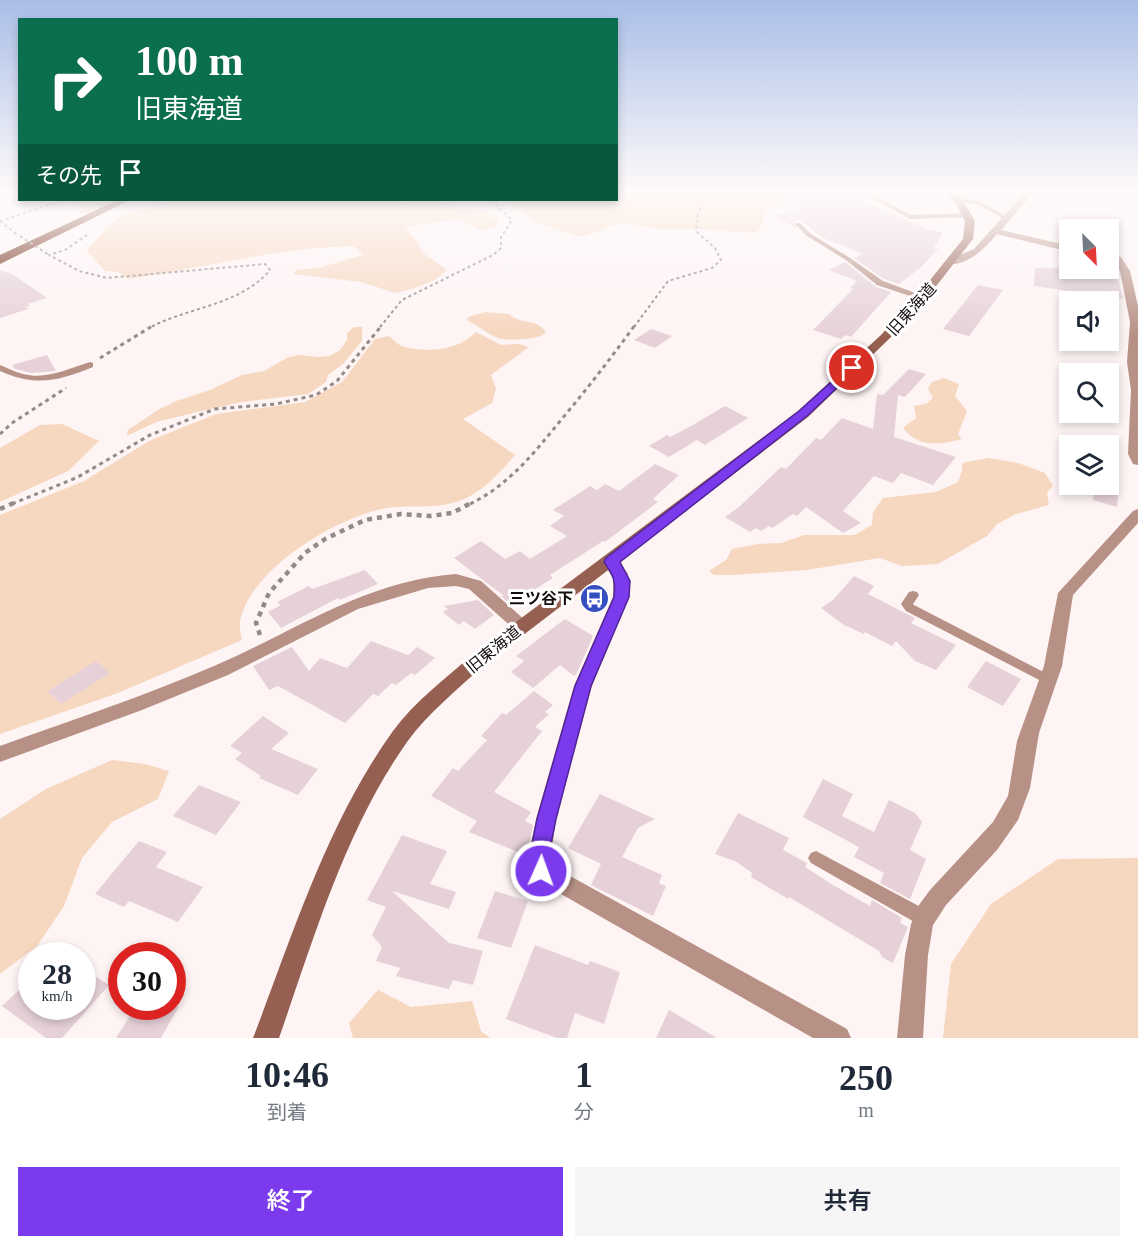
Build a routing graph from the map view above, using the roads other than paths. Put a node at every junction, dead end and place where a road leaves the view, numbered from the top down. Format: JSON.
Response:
{"nodes":[{"id":1,"x":42,"y":239,"type":"edge"},
{"id":2,"x":816,"y":239,"type":"edge"},
{"id":3,"x":967,"y":239,"type":"edge"},
{"id":4,"x":987,"y":239,"type":"edge"},
{"id":5,"x":1030,"y":239,"type":"edge"},
{"id":6,"x":1059,"y":246,"type":"edge"},
{"id":7,"x":0,"y":260,"type":"edge"},
{"id":8,"x":951,"y":262,"type":"junction"},
{"id":9,"x":1119,"y":263,"type":"edge"},
{"id":10,"x":922,"y":297,"type":"junction"},
{"id":11,"x":90,"y":365,"type":"road end"},
{"id":12,"x":0,"y":368,"type":"edge"},
{"id":13,"x":1138,"y":461,"type":"edge"},
{"id":14,"x":1138,"y":514,"type":"edge"},
{"id":15,"x":611,"y":562,"type":"junction"},
{"id":16,"x":912,"y":595,"type":"dead end"},
{"id":17,"x":521,"y":626,"type":"junction"},
{"id":18,"x":1049,"y":680,"type":"junction"},
{"id":19,"x":0,"y":754,"type":"edge"},
{"id":20,"x":816,"y":858,"type":"dead end"},
{"id":21,"x":924,"y":918,"type":"junction"},
{"id":22,"x":266,"y":1038,"type":"edge"},
{"id":23,"x":838,"y":1038,"type":"edge"},
{"id":24,"x":910,"y":1038,"type":"edge"}],
"edges":[{"from":1,"to":7,"type":"highway"},
{"from":2,"to":10,"type":"lane"},
{"from":3,"to":8,"type":"street"},
{"from":4,"to":8,"type":"street","name":"旧東海道"},
{"from":5,"to":6,"type":"street"},
{"from":8,"to":10,"type":"street","name":"旧東海道"},
{"from":9,"to":13,"type":"street"},
{"from":10,"to":15,"type":"street","name":"旧東海道"},
{"from":11,"to":12,"type":"lane"},
{"from":14,"to":18,"type":"street"},
{"from":15,"to":17,"type":"street","name":"旧東海道"},
{"from":15,"to":23,"type":"street"},
{"from":16,"to":18,"type":"lane"},
{"from":17,"to":19,"type":"street"},
{"from":17,"to":22,"type":"street","name":"旧東海道"},
{"from":18,"to":21,"type":"street"},
{"from":20,"to":21,"type":"lane"},
{"from":21,"to":24,"type":"street"}]}
